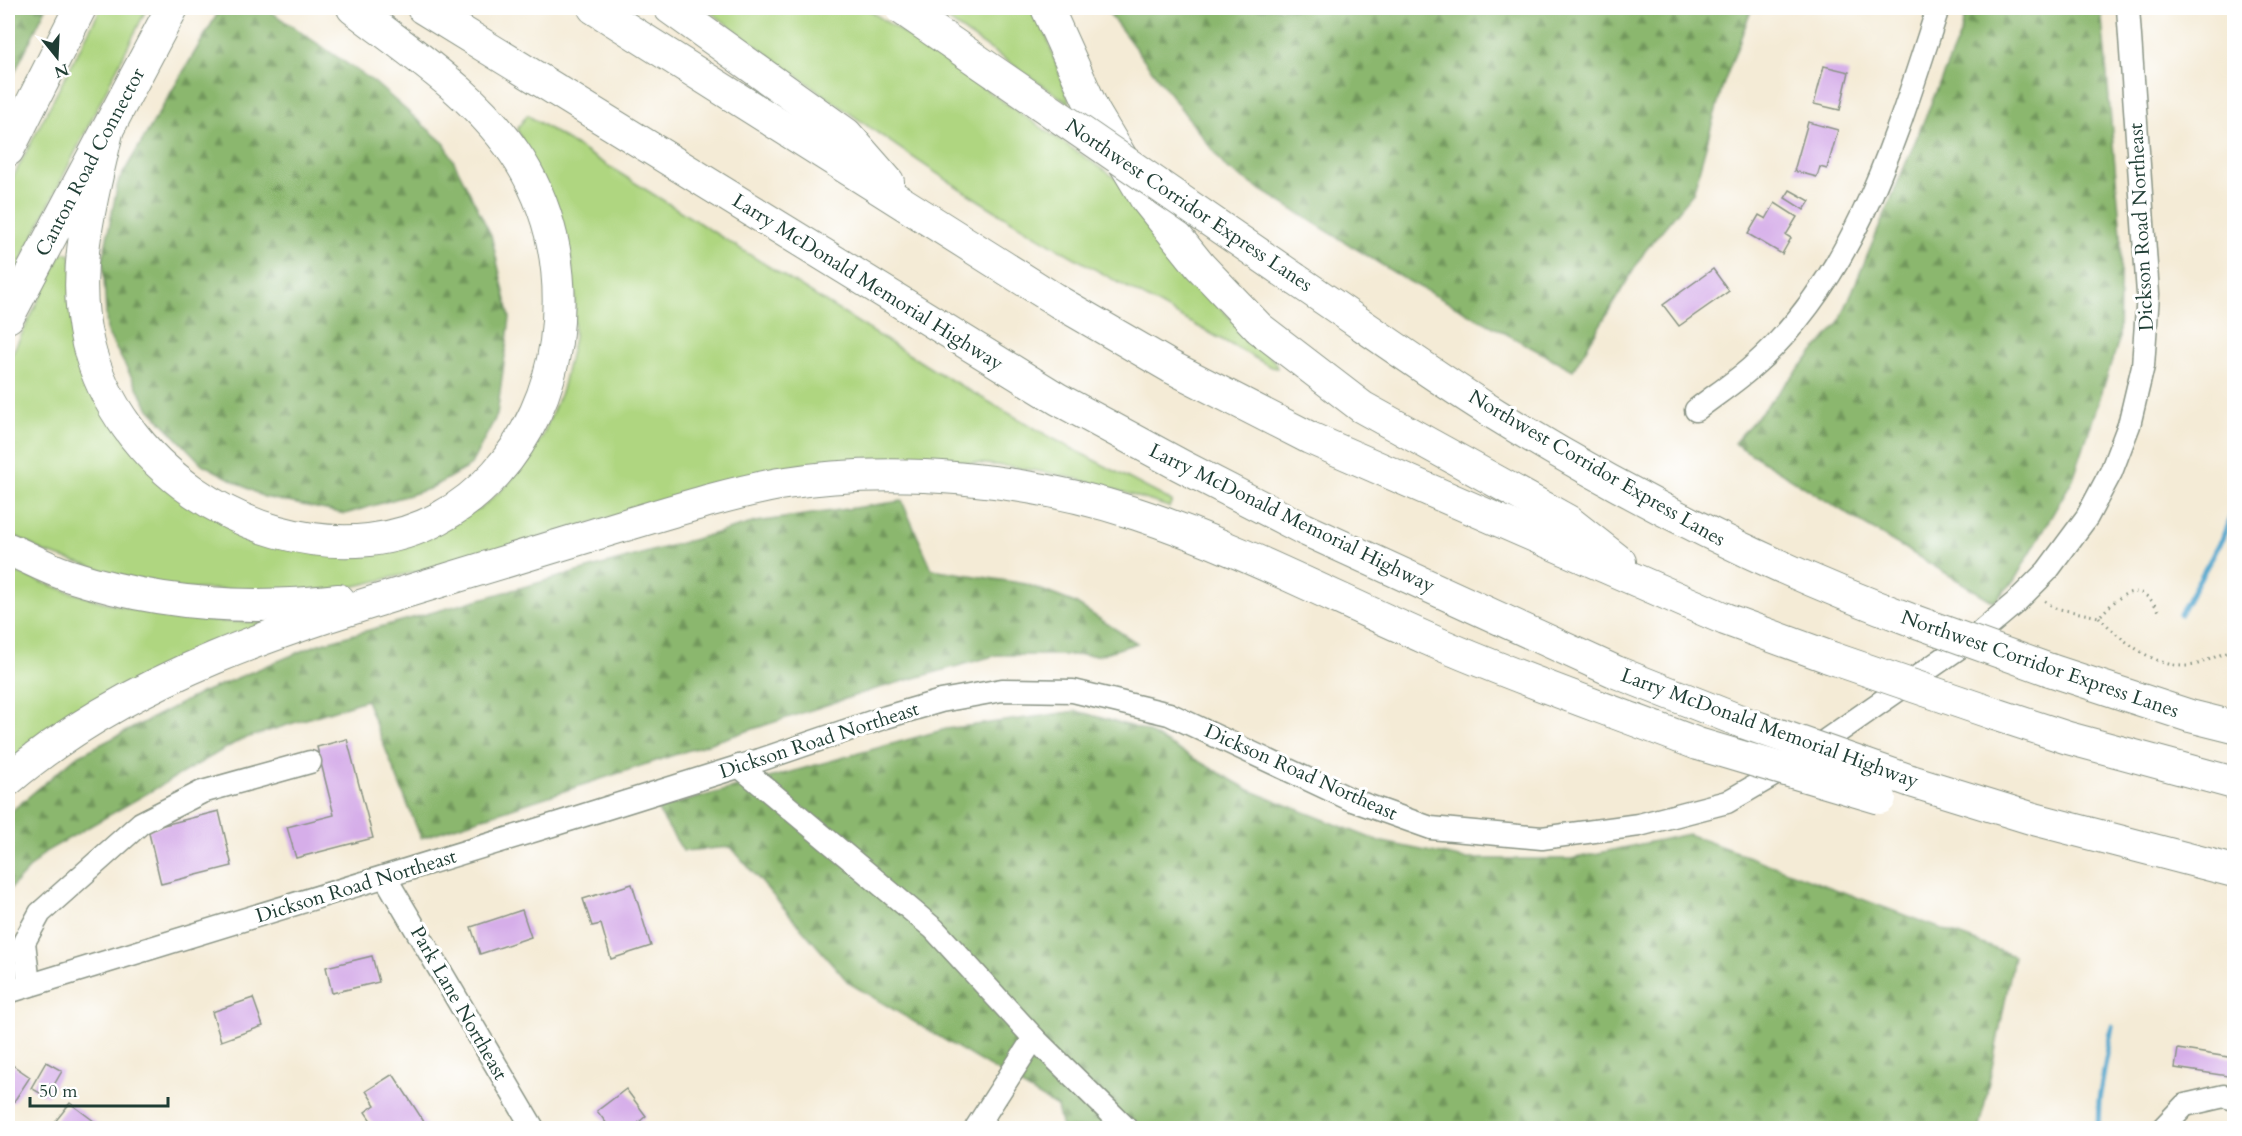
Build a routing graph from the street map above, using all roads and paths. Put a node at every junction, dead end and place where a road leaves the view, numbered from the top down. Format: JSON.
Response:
{"nodes":[{"id":1,"x":80,"y":8,"type":"edge"},
{"id":2,"x":172,"y":8,"type":"edge"},
{"id":3,"x":353,"y":8,"type":"edge"},
{"id":4,"x":423,"y":8,"type":"edge"},
{"id":5,"x":594,"y":8,"type":"edge"},
{"id":6,"x":670,"y":8,"type":"edge"},
{"id":7,"x":901,"y":8,"type":"edge"},
{"id":8,"x":1047,"y":8,"type":"edge"},
{"id":9,"x":1938,"y":8,"type":"edge"},
{"id":10,"x":2128,"y":8,"type":"edge"},
{"id":11,"x":107,"y":132,"type":"junction"},
{"id":12,"x":8,"y":150,"type":"edge"},
{"id":13,"x":912,"y":210,"type":"junction"},
{"id":14,"x":8,"y":317,"type":"edge"},
{"id":15,"x":1696,"y":410,"type":"dead end"},
{"id":16,"x":8,"y":549,"type":"edge"},
{"id":17,"x":1651,"y":587,"type":"junction"},
{"id":18,"x":401,"y":593,"type":"junction"},
{"id":19,"x":2042,"y":598,"type":"dead end"},
{"id":20,"x":2159,"y":611,"type":"dead end"},
{"id":21,"x":2099,"y":617,"type":"junction"},
{"id":22,"x":2235,"y":652,"type":"edge"},
{"id":23,"x":2235,"y":727,"type":"edge"},
{"id":24,"x":310,"y":762,"type":"dead end"},
{"id":25,"x":740,"y":766,"type":"junction"},
{"id":26,"x":8,"y":780,"type":"edge"},
{"id":27,"x":2235,"y":783,"type":"edge"},
{"id":28,"x":1995,"y":807,"type":"junction"},
{"id":29,"x":2235,"y":871,"type":"edge"},
{"id":30,"x":385,"y":877,"type":"junction"},
{"id":31,"x":18,"y":989,"type":"edge"},
{"id":32,"x":1034,"y":1038,"type":"junction"},
{"id":33,"x":2235,"y":1099,"type":"edge"},
{"id":34,"x":533,"y":1128,"type":"edge"},
{"id":35,"x":976,"y":1128,"type":"edge"},
{"id":36,"x":1126,"y":1128,"type":"edge"},
{"id":37,"x":2163,"y":1128,"type":"edge"}],
"edges":[{"from":1,"to":12,"type":"highway"},
{"from":2,"to":11,"type":"highway","name":"Canton Road Connector"},
{"from":3,"to":11,"type":"highway"},
{"from":4,"to":28,"type":"highway","name":"Larry McDonald Memorial Highway","bridge":true},
{"from":5,"to":13,"type":"highway"},
{"from":6,"to":13,"type":"highway"},
{"from":7,"to":23,"type":"highway","name":"Northwest Corridor Express Lanes","bridge":true},
{"from":8,"to":17,"type":"highway"},
{"from":9,"to":15,"type":"street"},
{"from":10,"to":25,"type":"street","name":"Dickson Road Northeast"},
{"from":11,"to":14,"type":"highway","name":"Canton Road Connector"},
{"from":13,"to":17,"type":"highway"},
{"from":16,"to":18,"type":"highway"},
{"from":17,"to":27,"type":"highway","bridge":true},
{"from":18,"to":26,"type":"highway"},
{"from":18,"to":28,"type":"highway","bridge":true},
{"from":19,"to":21,"type":"path"},
{"from":20,"to":21,"type":"path"},
{"from":21,"to":22,"type":"path"},
{"from":24,"to":31,"type":"street"},
{"from":25,"to":30,"type":"street","name":"Dickson Road Northeast"},
{"from":25,"to":32,"type":"street"},
{"from":28,"to":29,"type":"highway","name":"Larry McDonald Memorial Highway"},
{"from":30,"to":31,"type":"street","name":"Dickson Road Northeast"},
{"from":30,"to":34,"type":"street","name":"Park Lane Northeast"},
{"from":32,"to":35,"type":"street"},
{"from":32,"to":36,"type":"street"},
{"from":33,"to":37,"type":"street"}]}
